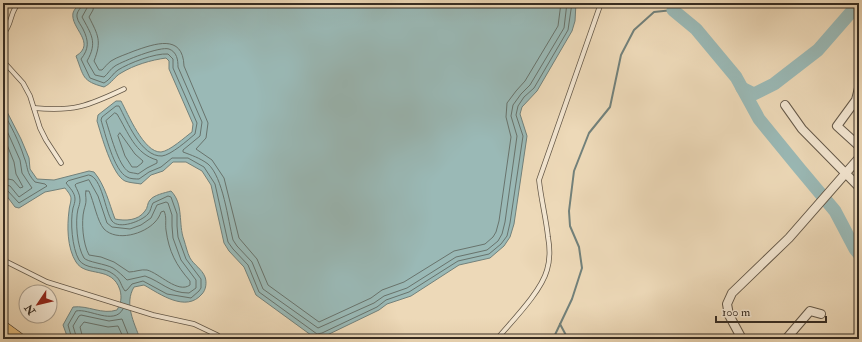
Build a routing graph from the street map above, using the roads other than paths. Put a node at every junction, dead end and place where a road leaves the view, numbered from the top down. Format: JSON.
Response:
{"nodes":[{"id":1,"x":19,"y":3,"type":"edge"},
{"id":2,"x":601,"y":3,"type":"edge"},
{"id":3,"x":3,"y":34,"type":"edge"},
{"id":4,"x":3,"y":61,"type":"edge"},
{"id":5,"x":859,"y":88,"type":"edge"},
{"id":6,"x":124,"y":89,"type":"dead end"},
{"id":7,"x":785,"y":105,"type":"dead end"},
{"id":8,"x":34,"y":108,"type":"junction"},
{"id":9,"x":859,"y":146,"type":"edge"},
{"id":10,"x":859,"y":158,"type":"edge"},
{"id":11,"x":61,"y":163,"type":"dead end"},
{"id":12,"x":845,"y":173,"type":"junction"},
{"id":13,"x":859,"y":187,"type":"edge"},
{"id":14,"x":3,"y":260,"type":"edge"},
{"id":15,"x":821,"y":314,"type":"dead end"},
{"id":16,"x":3,"y":328,"type":"edge"},
{"id":17,"x":18,"y":339,"type":"edge"},
{"id":18,"x":222,"y":339,"type":"edge"},
{"id":19,"x":497,"y":339,"type":"edge"},
{"id":20,"x":742,"y":339,"type":"edge"},
{"id":21,"x":786,"y":339,"type":"edge"}],
"edges":[{"from":1,"to":3,"type":"lane"},
{"from":2,"to":19,"type":"lane"},
{"from":4,"to":8,"type":"lane"},
{"from":5,"to":9,"type":"street"},
{"from":6,"to":8,"type":"lane"},
{"from":7,"to":12,"type":"street"},
{"from":8,"to":11,"type":"lane"},
{"from":10,"to":12,"type":"street"},
{"from":12,"to":13,"type":"street"},
{"from":12,"to":20,"type":"street"},
{"from":14,"to":18,"type":"lane"},
{"from":15,"to":21,"type":"street"},
{"from":16,"to":17,"type":"main road"}]}
